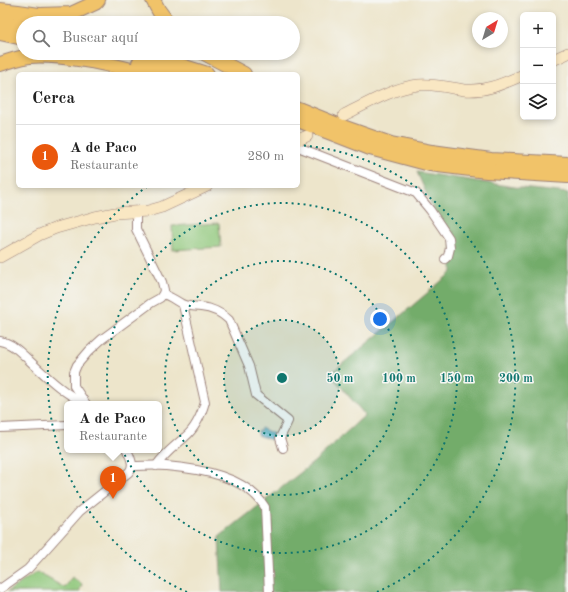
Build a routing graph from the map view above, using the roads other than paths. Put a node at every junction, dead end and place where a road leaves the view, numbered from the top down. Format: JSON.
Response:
{"nodes":[{"id":1,"x":98,"y":0,"type":"edge"},
{"id":2,"x":153,"y":0,"type":"edge"},
{"id":3,"x":0,"y":10,"type":"edge"},
{"id":4,"x":163,"y":16,"type":"edge"},
{"id":5,"x":0,"y":23,"type":"edge"},
{"id":6,"x":16,"y":26,"type":"edge"},
{"id":7,"x":0,"y":33,"type":"edge"},
{"id":8,"x":16,"y":36,"type":"edge"},
{"id":9,"x":568,"y":53,"type":"edge"},
{"id":10,"x":556,"y":59,"type":"edge"},
{"id":11,"x":16,"y":60,"type":"edge"},
{"id":12,"x":85,"y":60,"type":"edge"},
{"id":13,"x":126,"y":60,"type":"edge"},
{"id":14,"x":162,"y":60,"type":"edge"},
{"id":15,"x":217,"y":60,"type":"edge"},
{"id":16,"x":0,"y":64,"type":"edge"},
{"id":17,"x":141,"y":72,"type":"edge"},
{"id":18,"x":169,"y":72,"type":"edge"},
{"id":19,"x":201,"y":72,"type":"edge"},
{"id":20,"x":240,"y":72,"type":"edge"},
{"id":21,"x":520,"y":76,"type":"edge"},
{"id":22,"x":300,"y":104,"type":"edge"},
{"id":23,"x":300,"y":110,"type":"edge"},
{"id":24,"x":342,"y":120,"type":"junction"},
{"id":25,"x":300,"y":121,"type":"edge"},
{"id":26,"x":300,"y":148,"type":"edge"},
{"id":27,"x":568,"y":164,"type":"edge"},
{"id":28,"x":568,"y":176,"type":"edge"},
{"id":29,"x":202,"y":188,"type":"edge"},
{"id":30,"x":136,"y":212,"type":"junction"},
{"id":31,"x":0,"y":257,"type":"edge"},
{"id":32,"x":445,"y":259,"type":"dead end"},
{"id":33,"x":163,"y":294,"type":"junction"},
{"id":34,"x":184,"y":305,"type":"junction"},
{"id":35,"x":0,"y":341,"type":"edge"},
{"id":36,"x":78,"y":401,"type":"edge"},
{"id":37,"x":84,"y":401,"type":"edge"},
{"id":38,"x":64,"y":425,"type":"edge"},
{"id":39,"x":0,"y":428,"type":"edge"},
{"id":40,"x":283,"y":448,"type":"dead end"},
{"id":41,"x":128,"y":453,"type":"edge"},
{"id":42,"x":132,"y":466,"type":"junction"},
{"id":43,"x":156,"y":466,"type":"junction"},
{"id":44,"x":0,"y":589,"type":"edge"},
{"id":45,"x":269,"y":592,"type":"edge"}],
"edges":[{"from":1,"to":3,"type":"highway"},
{"from":2,"to":4,"type":"highway"},
{"from":5,"to":6,"type":"highway"},
{"from":7,"to":8,"type":"highway"},
{"from":9,"to":10,"type":"street"},
{"from":11,"to":16,"type":"highway"},
{"from":12,"to":17,"type":"highway"},
{"from":13,"to":18,"type":"highway"},
{"from":14,"to":19,"type":"highway"},
{"from":15,"to":20,"type":"highway"},
{"from":21,"to":24,"type":"street"},
{"from":22,"to":24,"type":"highway"},
{"from":23,"to":24,"type":"highway"},
{"from":24,"to":27,"type":"highway"},
{"from":25,"to":28,"type":"highway"},
{"from":26,"to":32,"type":"street"},
{"from":29,"to":30,"type":"street"},
{"from":30,"to":31,"type":"street"},
{"from":30,"to":33,"type":"street"},
{"from":33,"to":34,"type":"street"},
{"from":33,"to":37,"type":"street"},
{"from":34,"to":40,"type":"street"},
{"from":34,"to":43,"type":"street"},
{"from":35,"to":36,"type":"street"},
{"from":38,"to":39,"type":"street"},
{"from":41,"to":42,"type":"street"},
{"from":42,"to":43,"type":"street"},
{"from":42,"to":44,"type":"street"},
{"from":43,"to":45,"type":"street"}]}
